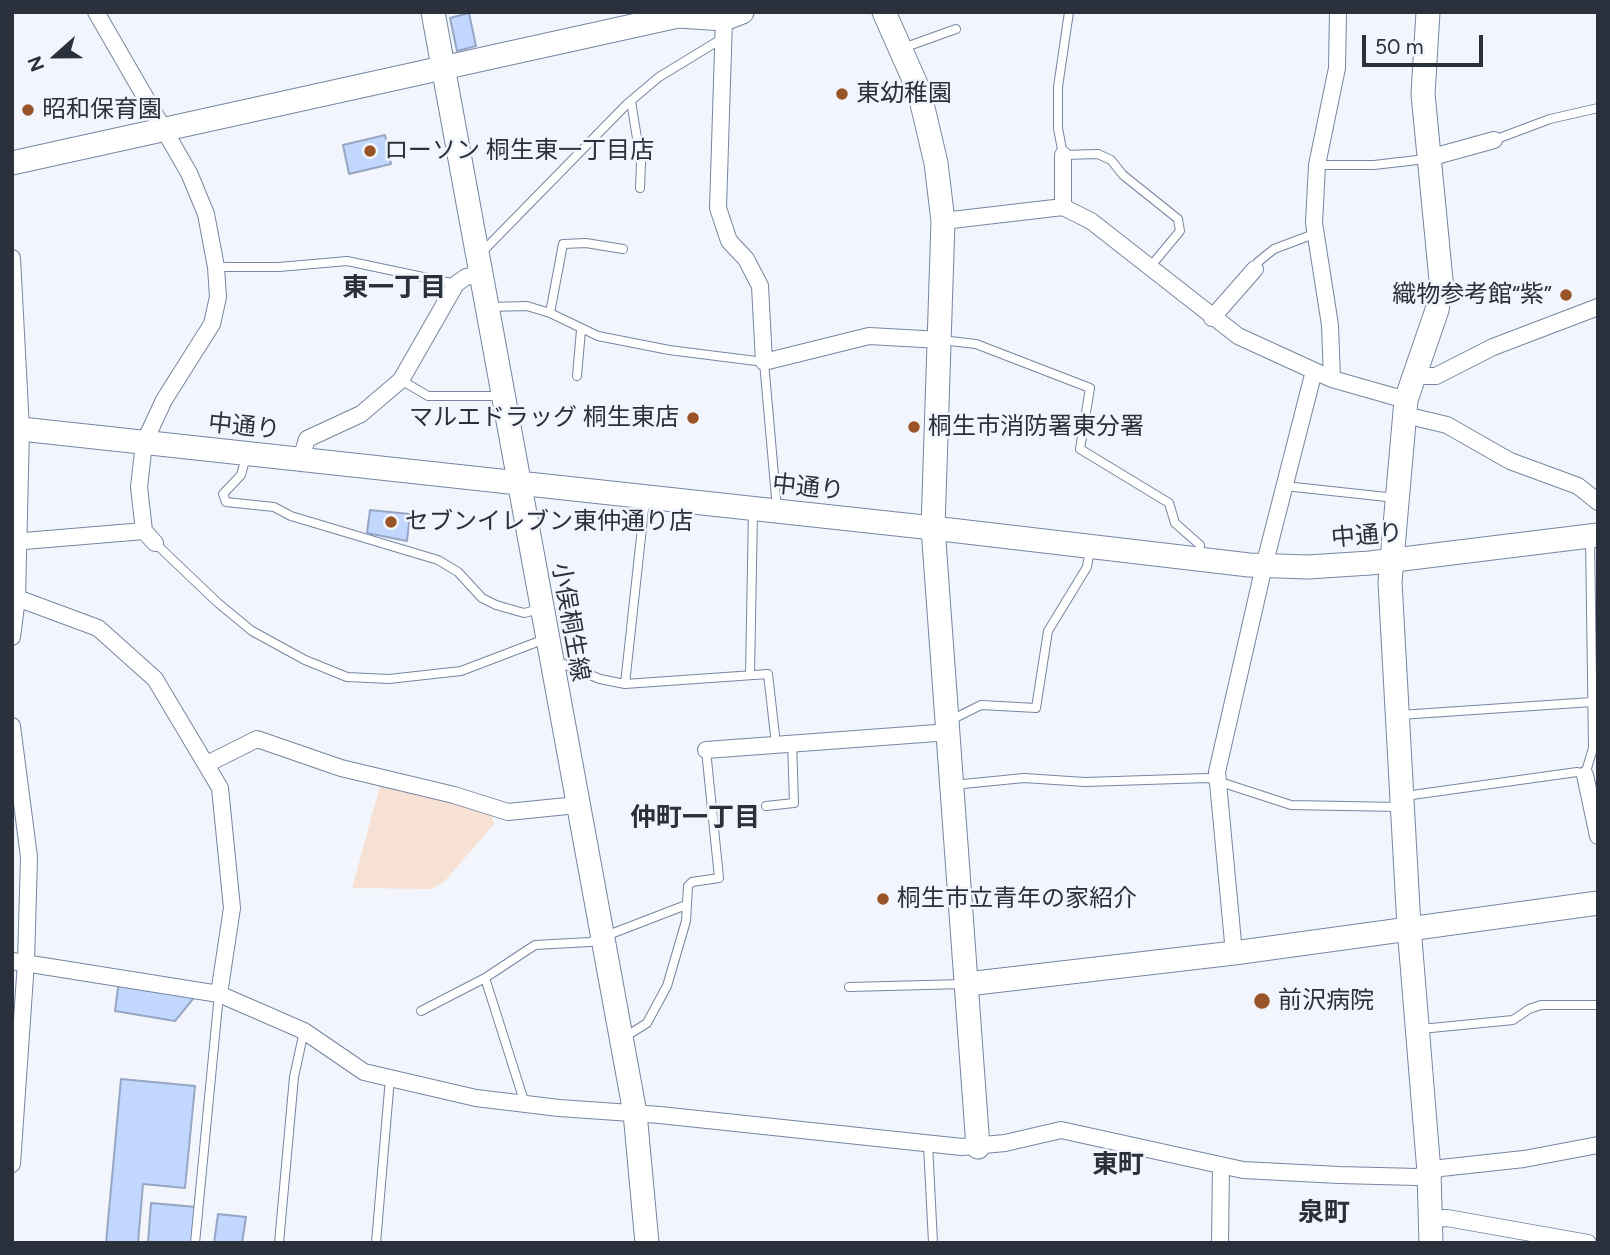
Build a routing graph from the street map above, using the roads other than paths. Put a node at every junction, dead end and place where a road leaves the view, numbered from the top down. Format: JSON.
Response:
{"nodes":[{"id":1,"x":96,"y":12,"type":"edge"},
{"id":2,"x":433,"y":12,"type":"edge"},
{"id":3,"x":884,"y":12,"type":"edge"},
{"id":4,"x":1069,"y":12,"type":"edge"},
{"id":5,"x":1338,"y":12,"type":"edge"},
{"id":6,"x":1428,"y":12,"type":"edge"},
{"id":7,"x":676,"y":14,"type":"edge"},
{"id":8,"x":730,"y":23,"type":"edge"},
{"id":9,"x":956,"y":29,"type":"dead end"},
{"id":10,"x":901,"y":49,"type":"junction"},
{"id":11,"x":443,"y":68,"type":"junction"},
{"id":12,"x":631,"y":101,"type":"junction"},
{"id":13,"x":1598,"y":108,"type":"edge"},
{"id":14,"x":166,"y":131,"type":"junction"},
{"id":15,"x":1494,"y":139,"type":"joint"},
{"id":16,"x":1063,"y":155,"type":"junction"},
{"id":17,"x":1429,"y":158,"type":"junction"},
{"id":18,"x":12,"y":163,"type":"edge"},
{"id":19,"x":1317,"y":165,"type":"junction"},
{"id":20,"x":640,"y":188,"type":"dead end"},
{"id":21,"x":1063,"y":207,"type":"junction"},
{"id":22,"x":943,"y":220,"type":"junction"},
{"id":23,"x":1314,"y":234,"type":"junction"},
{"id":24,"x":623,"y":249,"type":"dead end"},
{"id":25,"x":12,"y":258,"type":"edge"},
{"id":26,"x":478,"y":263,"type":"junction"},
{"id":27,"x":216,"y":267,"type":"junction"},
{"id":28,"x":1150,"y":267,"type":"junction"},
{"id":29,"x":1255,"y":269,"type":"joint"},
{"id":30,"x":456,"y":284,"type":"junction"},
{"id":31,"x":1598,"y":307,"type":"edge"},
{"id":32,"x":486,"y":308,"type":"junction"},
{"id":33,"x":550,"y":313,"type":"junction"},
{"id":34,"x":1212,"y":318,"type":"junction"},
{"id":35,"x":581,"y":330,"type":"junction"},
{"id":36,"x":941,"y":340,"type":"junction"},
{"id":37,"x":764,"y":362,"type":"junction"},
{"id":38,"x":1314,"y":371,"type":"junction"},
{"id":39,"x":578,"y":376,"type":"dead end"},
{"id":40,"x":1412,"y":376,"type":"junction"},
{"id":41,"x":1332,"y":379,"type":"junction"},
{"id":42,"x":401,"y":380,"type":"junction"},
{"id":43,"x":502,"y":396,"type":"junction"},
{"id":44,"x":1405,"y":408,"type":"junction"},
{"id":45,"x":17,"y":429,"type":"edge"},
{"id":46,"x":144,"y":443,"type":"junction"},
{"id":47,"x":246,"y":454,"type":"junction"},
{"id":48,"x":300,"y":459,"type":"junction"},
{"id":49,"x":519,"y":483,"type":"junction"},
{"id":50,"x":1284,"y":486,"type":"junction"},
{"id":51,"x":645,"y":497,"type":"junction"},
{"id":52,"x":1397,"y":498,"type":"junction"},
{"id":53,"x":1598,"y":502,"type":"edge"},
{"id":54,"x":753,"y":509,"type":"junction"},
{"id":55,"x":777,"y":512,"type":"junction"},
{"id":56,"x":933,"y":527,"type":"junction"},
{"id":57,"x":1594,"y":536,"type":"edge"},
{"id":58,"x":150,"y":537,"type":"junction"},
{"id":59,"x":16,"y":542,"type":"edge"},
{"id":60,"x":1090,"y":546,"type":"junction"},
{"id":61,"x":1199,"y":559,"type":"junction"},
{"id":62,"x":1391,"y":561,"type":"junction"},
{"id":63,"x":1264,"y":566,"type":"junction"},
{"id":64,"x":18,"y":598,"type":"junction"},
{"id":65,"x":541,"y":609,"type":"junction"},
{"id":66,"x":12,"y":637,"type":"edge"},
{"id":67,"x":549,"y":650,"type":"junction"},
{"id":68,"x":750,"y":675,"type":"junction"},
{"id":69,"x":625,"y":684,"type":"junction"},
{"id":70,"x":1592,"y":702,"type":"junction"},
{"id":71,"x":1397,"y":715,"type":"junction"},
{"id":72,"x":12,"y":726,"type":"edge"},
{"id":73,"x":950,"y":726,"type":"junction"},
{"id":74,"x":784,"y":743,"type":"junction"},
{"id":75,"x":706,"y":750,"type":"joint"},
{"id":76,"x":208,"y":764,"type":"junction"},
{"id":77,"x":1585,"y":775,"type":"junction"},
{"id":78,"x":1216,"y":780,"type":"junction"},
{"id":79,"x":953,"y":785,"type":"junction"},
{"id":80,"x":1402,"y":802,"type":"junction"},
{"id":81,"x":577,"y":805,"type":"junction"},
{"id":82,"x":765,"y":806,"type":"dead end"},
{"id":83,"x":1598,"y":836,"type":"edge"},
{"id":84,"x":1598,"y":902,"type":"edge"},
{"id":85,"x":686,"y":905,"type":"junction"},
{"id":86,"x":20,"y":919,"type":"edge"},
{"id":87,"x":1409,"y":928,"type":"junction"},
{"id":88,"x":601,"y":939,"type":"junction"},
{"id":89,"x":1234,"y":953,"type":"junction"},
{"id":90,"x":19,"y":962,"type":"edge"},
{"id":91,"x":485,"y":978,"type":"junction"},
{"id":92,"x":967,"y":984,"type":"junction"},
{"id":93,"x":849,"y":987,"type":"dead end"},
{"id":94,"x":219,"y":994,"type":"junction"},
{"id":95,"x":1598,"y":1005,"type":"edge"},
{"id":96,"x":421,"y":1011,"type":"dead end"},
{"id":97,"x":1418,"y":1030,"type":"junction"},
{"id":98,"x":304,"y":1031,"type":"junction"},
{"id":99,"x":620,"y":1038,"type":"junction"},
{"id":100,"x":390,"y":1078,"type":"junction"},
{"id":101,"x":525,"y":1104,"type":"junction"},
{"id":102,"x":635,"y":1113,"type":"junction"},
{"id":103,"x":928,"y":1144,"type":"junction"},
{"id":104,"x":1598,"y":1144,"type":"edge"},
{"id":105,"x":978,"y":1147,"type":"junction"},
{"id":106,"x":12,"y":1164,"type":"edge"},
{"id":107,"x":1221,"y":1165,"type":"junction"},
{"id":108,"x":1429,"y":1172,"type":"junction"},
{"id":109,"x":1430,"y":1219,"type":"junction"},
{"id":110,"x":195,"y":1243,"type":"edge"},
{"id":111,"x":279,"y":1243,"type":"edge"},
{"id":112,"x":376,"y":1243,"type":"edge"},
{"id":113,"x":647,"y":1243,"type":"edge"},
{"id":114,"x":933,"y":1243,"type":"edge"},
{"id":115,"x":1220,"y":1243,"type":"edge"},
{"id":116,"x":1431,"y":1243,"type":"edge"},
{"id":117,"x":1588,"y":1243,"type":"edge"}],
"edges":[{"from":1,"to":14,"type":"street"},
{"from":2,"to":11,"type":"street","name":"小俣桐生線"},
{"from":3,"to":10,"type":"street"},
{"from":4,"to":16,"type":"lane"},
{"from":5,"to":19,"type":"street"},
{"from":6,"to":17,"type":"street"},
{"from":7,"to":8,"type":"street"},
{"from":7,"to":11,"type":"street"},
{"from":8,"to":12,"type":"lane"},
{"from":8,"to":37,"type":"street"},
{"from":9,"to":10,"type":"lane"},
{"from":10,"to":22,"type":"street"},
{"from":11,"to":14,"type":"street"},
{"from":11,"to":26,"type":"street","name":"小俣桐生線"},
{"from":12,"to":20,"type":"lane"},
{"from":12,"to":26,"type":"lane"},
{"from":13,"to":15,"type":"lane"},
{"from":14,"to":18,"type":"street"},
{"from":14,"to":27,"type":"street"},
{"from":15,"to":17,"type":"street"},
{"from":16,"to":21,"type":"street"},
{"from":16,"to":28,"type":"lane"},
{"from":17,"to":19,"type":"lane"},
{"from":17,"to":40,"type":"street"},
{"from":19,"to":23,"type":"street"},
{"from":21,"to":22,"type":"street"},
{"from":21,"to":28,"type":"street"},
{"from":22,"to":36,"type":"street"},
{"from":23,"to":29,"type":"lane"},
{"from":23,"to":41,"type":"street"},
{"from":24,"to":33,"type":"lane"},
{"from":25,"to":45,"type":"street"},
{"from":26,"to":30,"type":"street"},
{"from":26,"to":32,"type":"street","name":"小俣桐生線"},
{"from":27,"to":30,"type":"lane"},
{"from":27,"to":46,"type":"street"},
{"from":28,"to":34,"type":"street"},
{"from":29,"to":34,"type":"street"},
{"from":30,"to":42,"type":"street"},
{"from":31,"to":40,"type":"street"},
{"from":32,"to":33,"type":"lane"},
{"from":32,"to":43,"type":"street","name":"小俣桐生線"},
{"from":33,"to":35,"type":"lane"},
{"from":34,"to":38,"type":"street"},
{"from":35,"to":37,"type":"lane"},
{"from":35,"to":39,"type":"lane"},
{"from":36,"to":37,"type":"street"},
{"from":36,"to":56,"type":"street"},
{"from":36,"to":61,"type":"lane"},
{"from":37,"to":55,"type":"lane"},
{"from":38,"to":41,"type":"street"},
{"from":38,"to":50,"type":"street"},
{"from":40,"to":44,"type":"street"},
{"from":41,"to":44,"type":"street"},
{"from":42,"to":43,"type":"lane"},
{"from":42,"to":48,"type":"street"},
{"from":43,"to":49,"type":"street","name":"小俣桐生線"},
{"from":44,"to":52,"type":"street"},
{"from":44,"to":53,"type":"street"},
{"from":45,"to":46,"type":"street","name":"中通り"},
{"from":45,"to":59,"type":"street"},
{"from":46,"to":47,"type":"street","name":"中通り"},
{"from":46,"to":58,"type":"street"},
{"from":47,"to":48,"type":"street","name":"中通り"},
{"from":47,"to":65,"type":"lane"},
{"from":48,"to":49,"type":"street","name":"中通り"},
{"from":49,"to":51,"type":"street","name":"中通り"},
{"from":49,"to":65,"type":"street","name":"小俣桐生線"},
{"from":50,"to":52,"type":"lane"},
{"from":50,"to":63,"type":"street"},
{"from":51,"to":54,"type":"street","name":"中通り"},
{"from":51,"to":69,"type":"lane"},
{"from":52,"to":62,"type":"street"},
{"from":54,"to":55,"type":"street","name":"中通り"},
{"from":54,"to":68,"type":"lane"},
{"from":55,"to":56,"type":"street","name":"中通り"},
{"from":56,"to":60,"type":"street","name":"中通り"},
{"from":56,"to":73,"type":"street"},
{"from":57,"to":62,"type":"street","name":"中通り"},
{"from":57,"to":70,"type":"lane"},
{"from":58,"to":59,"type":"street"},
{"from":58,"to":67,"type":"lane"},
{"from":59,"to":64,"type":"street"},
{"from":60,"to":61,"type":"street","name":"中通り"},
{"from":60,"to":73,"type":"lane"},
{"from":61,"to":63,"type":"street","name":"中通り"},
{"from":62,"to":63,"type":"street","name":"中通り"},
{"from":62,"to":71,"type":"street"},
{"from":63,"to":78,"type":"street"},
{"from":64,"to":66,"type":"street"},
{"from":64,"to":76,"type":"street"},
{"from":65,"to":67,"type":"street","name":"小俣桐生線"},
{"from":67,"to":69,"type":"lane"},
{"from":67,"to":81,"type":"street","name":"小俣桐生線"},
{"from":68,"to":69,"type":"lane"},
{"from":68,"to":74,"type":"lane"},
{"from":70,"to":71,"type":"lane"},
{"from":70,"to":77,"type":"lane"},
{"from":71,"to":80,"type":"street"},
{"from":72,"to":86,"type":"street"},
{"from":73,"to":74,"type":"street"},
{"from":73,"to":79,"type":"street"},
{"from":74,"to":75,"type":"street"},
{"from":74,"to":82,"type":"lane"},
{"from":75,"to":85,"type":"lane"},
{"from":76,"to":81,"type":"street"},
{"from":76,"to":94,"type":"street"},
{"from":77,"to":80,"type":"lane"},
{"from":77,"to":83,"type":"street"},
{"from":78,"to":79,"type":"lane"},
{"from":78,"to":80,"type":"lane"},
{"from":78,"to":89,"type":"street"},
{"from":79,"to":92,"type":"street"},
{"from":80,"to":87,"type":"street"},
{"from":81,"to":88,"type":"street","name":"小俣桐生線"},
{"from":84,"to":87,"type":"street"},
{"from":85,"to":88,"type":"lane"},
{"from":85,"to":99,"type":"lane"},
{"from":86,"to":90,"type":"street"},
{"from":87,"to":89,"type":"street"},
{"from":87,"to":97,"type":"street"},
{"from":88,"to":91,"type":"lane"},
{"from":88,"to":99,"type":"street","name":"小俣桐生線"},
{"from":89,"to":92,"type":"street"},
{"from":90,"to":94,"type":"street"},
{"from":90,"to":106,"type":"street"},
{"from":91,"to":96,"type":"lane"},
{"from":91,"to":101,"type":"lane"},
{"from":92,"to":93,"type":"lane"},
{"from":92,"to":105,"type":"street"},
{"from":94,"to":98,"type":"street"},
{"from":94,"to":110,"type":"lane"},
{"from":95,"to":97,"type":"lane"},
{"from":97,"to":108,"type":"street"},
{"from":98,"to":100,"type":"street"},
{"from":98,"to":111,"type":"lane"},
{"from":99,"to":102,"type":"street","name":"小俣桐生線"},
{"from":100,"to":101,"type":"street"},
{"from":100,"to":112,"type":"lane"},
{"from":101,"to":102,"type":"street"},
{"from":102,"to":103,"type":"street"},
{"from":102,"to":113,"type":"street","name":"小俣桐生線"},
{"from":103,"to":105,"type":"street"},
{"from":103,"to":114,"type":"lane"},
{"from":104,"to":108,"type":"street"},
{"from":105,"to":107,"type":"street"},
{"from":107,"to":108,"type":"street"},
{"from":107,"to":115,"type":"street"},
{"from":108,"to":109,"type":"street"},
{"from":109,"to":116,"type":"street"},
{"from":109,"to":117,"type":"street"}]}
